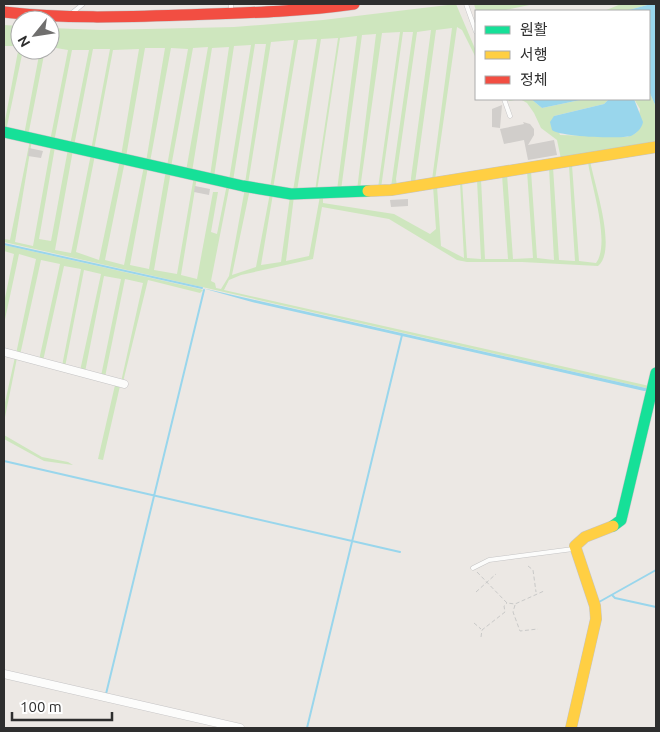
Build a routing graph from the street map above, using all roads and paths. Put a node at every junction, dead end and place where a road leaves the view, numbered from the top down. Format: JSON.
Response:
{"nodes":[{"id":1,"x":83,"y":4,"type":"edge"},
{"id":2,"x":354,"y":4,"type":"edge"},
{"id":3,"x":466,"y":4,"type":"edge"},
{"id":4,"x":231,"y":9,"type":"edge"},
{"id":5,"x":4,"y":12,"type":"edge"},
{"id":6,"x":69,"y":16,"type":"junction"},
{"id":7,"x":475,"y":29,"type":"edge"},
{"id":8,"x":504,"y":100,"type":"edge"},
{"id":9,"x":510,"y":116,"type":"dead end"},
{"id":10,"x":4,"y":132,"type":"edge"},
{"id":11,"x":656,"y":147,"type":"edge"},
{"id":12,"x":4,"y":352,"type":"edge"},
{"id":13,"x":656,"y":373,"type":"edge"},
{"id":14,"x":124,"y":384,"type":"dead end"},
{"id":15,"x":575,"y":550,"type":"junction"},
{"id":16,"x":528,"y":566,"type":"dead end"},
{"id":17,"x":473,"y":568,"type":"joint"},
{"id":18,"x":496,"y":574,"type":"dead end"},
{"id":19,"x":486,"y":582,"type":"junction"},
{"id":20,"x":544,"y":591,"type":"dead end"},
{"id":21,"x":476,"y":592,"type":"dead end"},
{"id":22,"x":536,"y":593,"type":"junction"},
{"id":23,"x":507,"y":603,"type":"junction"},
{"id":24,"x":515,"y":604,"type":"junction"},
{"id":25,"x":474,"y":623,"type":"dead end"},
{"id":26,"x":538,"y":629,"type":"dead end"},
{"id":27,"x":482,"y":630,"type":"junction"},
{"id":28,"x":480,"y":637,"type":"dead end"},
{"id":29,"x":4,"y":674,"type":"edge"},
{"id":30,"x":240,"y":728,"type":"edge"},
{"id":31,"x":571,"y":728,"type":"edge"}],
"edges":[{"from":1,"to":6,"type":"lane"},
{"from":2,"to":4,"type":"main road"},
{"from":3,"to":7,"type":"lane"},
{"from":4,"to":6,"type":"main road"},
{"from":5,"to":6,"type":"main road"},
{"from":8,"to":9,"type":"lane"},
{"from":10,"to":11,"type":"main road"},
{"from":12,"to":14,"type":"street"},
{"from":13,"to":15,"type":"main road"},
{"from":15,"to":17,"type":"lane"},
{"from":15,"to":31,"type":"main road"},
{"from":16,"to":22,"type":"path"},
{"from":17,"to":19,"type":"path"},
{"from":18,"to":19,"type":"path"},
{"from":19,"to":21,"type":"path"},
{"from":19,"to":23,"type":"path"},
{"from":20,"to":22,"type":"path"},
{"from":22,"to":24,"type":"path"},
{"from":23,"to":24,"type":"path"},
{"from":23,"to":27,"type":"path"},
{"from":24,"to":26,"type":"path"},
{"from":25,"to":27,"type":"path"},
{"from":27,"to":28,"type":"path"},
{"from":29,"to":30,"type":"street"}]}
